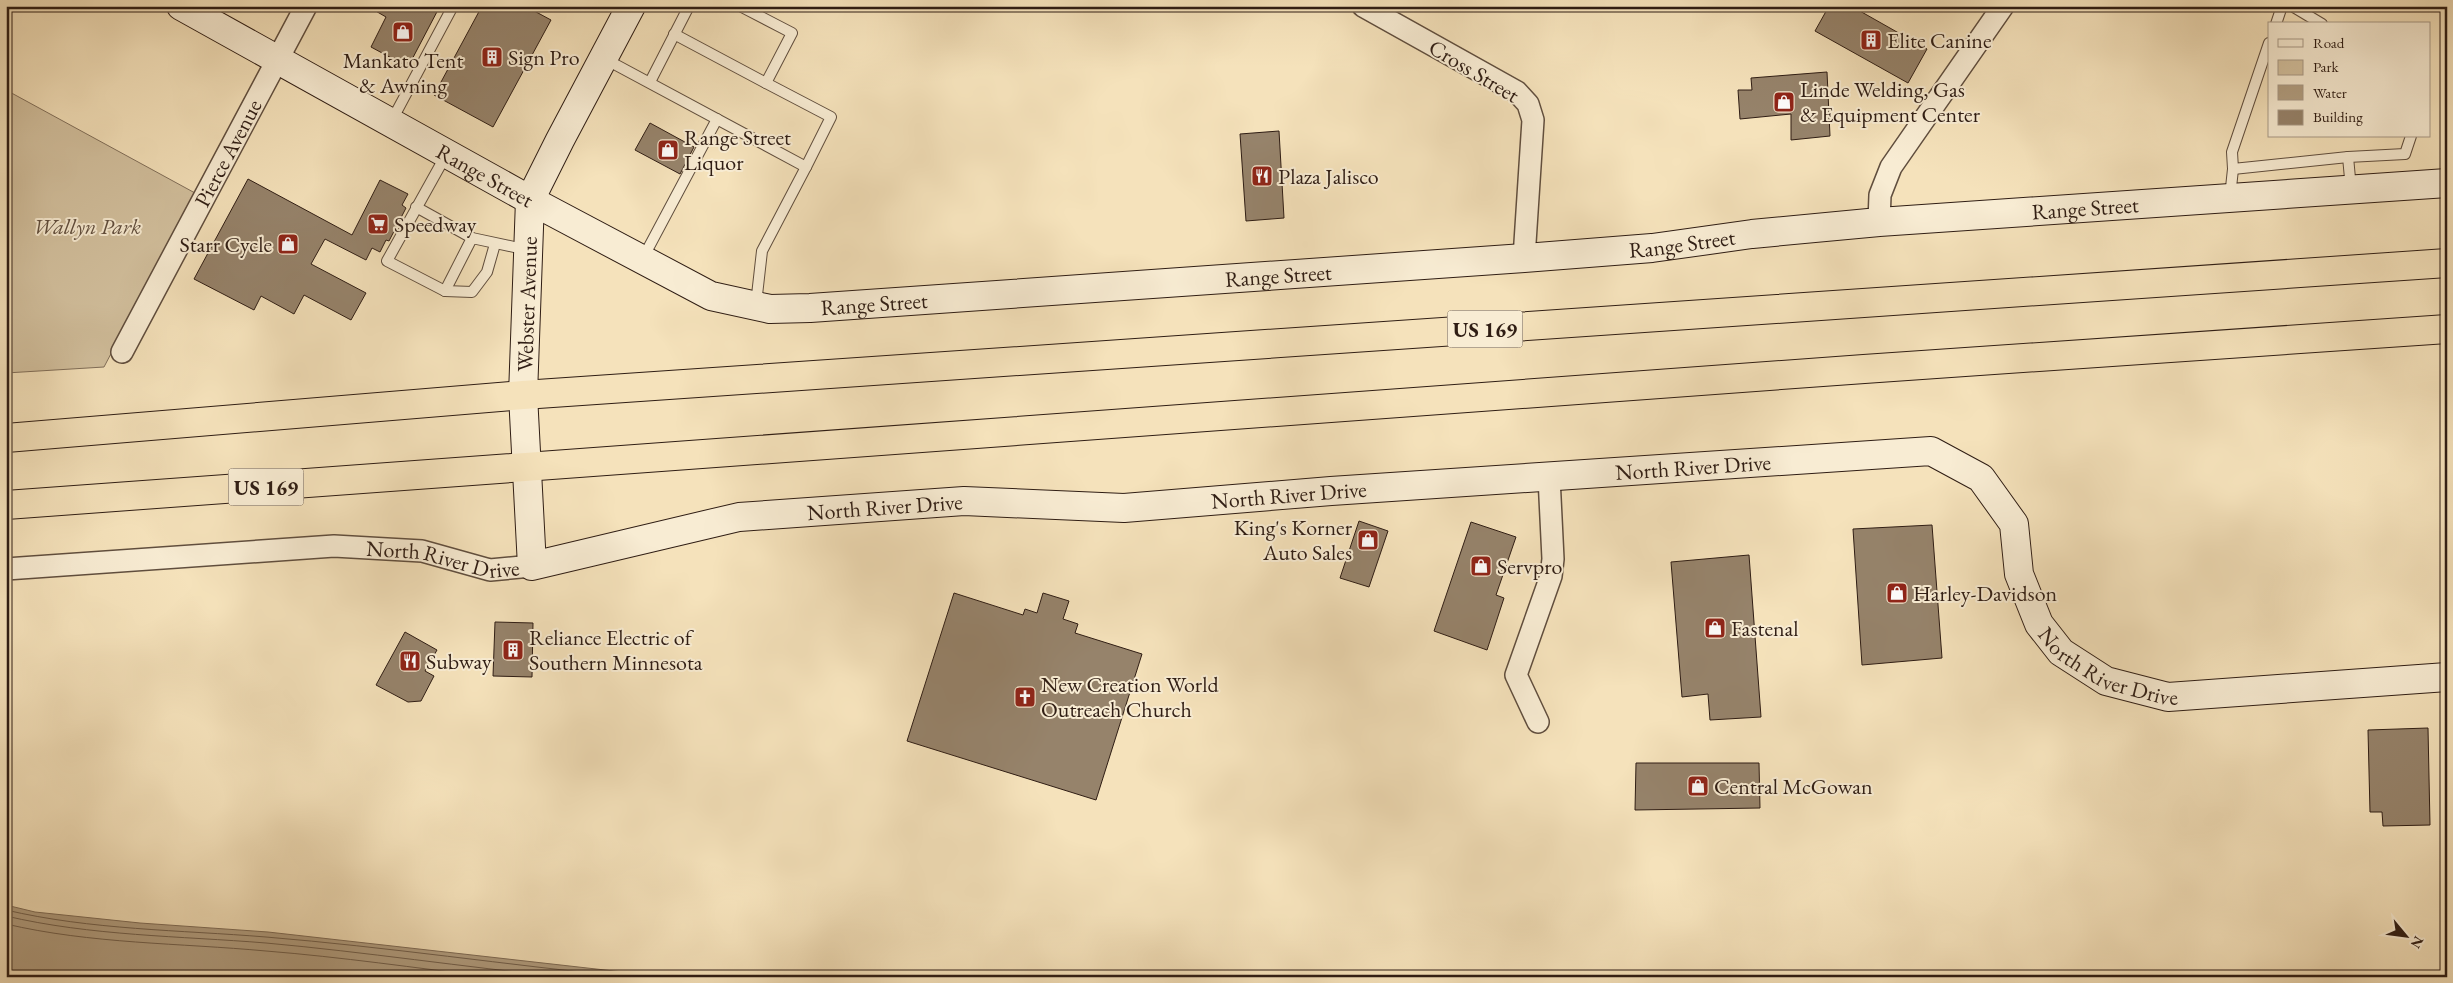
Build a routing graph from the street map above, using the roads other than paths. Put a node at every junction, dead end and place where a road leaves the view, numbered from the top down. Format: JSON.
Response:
{"nodes":[{"id":1,"x":181,"y":6,"type":"edge"},
{"id":2,"x":306,"y":6,"type":"edge"},
{"id":3,"x":453,"y":6,"type":"edge"},
{"id":4,"x":631,"y":6,"type":"edge"},
{"id":5,"x":689,"y":6,"type":"edge"},
{"id":6,"x":740,"y":6,"type":"edge"},
{"id":7,"x":1363,"y":6,"type":"edge"},
{"id":8,"x":2002,"y":6,"type":"edge"},
{"id":9,"x":2282,"y":6,"type":"edge"},
{"id":10,"x":2292,"y":6,"type":"edge"},
{"id":11,"x":2277,"y":22,"type":"edge"},
{"id":12,"x":2319,"y":22,"type":"edge"},
{"id":13,"x":674,"y":34,"type":"junction"},
{"id":14,"x":2268,"y":46,"type":"edge"},
{"id":15,"x":605,"y":58,"type":"junction"},
{"id":16,"x":277,"y":61,"type":"junction"},
{"id":17,"x":650,"y":82,"type":"junction"},
{"id":18,"x":766,"y":83,"type":"junction"},
{"id":19,"x":717,"y":119,"type":"junction"},
{"id":20,"x":390,"y":123,"type":"junction"},
{"id":21,"x":2410,"y":138,"type":"edge"},
{"id":22,"x":447,"y":154,"type":"junction"},
{"id":23,"x":2348,"y":157,"type":"junction"},
{"id":24,"x":806,"y":167,"type":"junction"},
{"id":25,"x":2233,"y":168,"type":"junction"},
{"id":26,"x":2447,"y":183,"type":"edge"},
{"id":27,"x":2351,"y":190,"type":"junction"},
{"id":28,"x":2230,"y":198,"type":"junction"},
{"id":29,"x":530,"y":200,"type":"junction"},
{"id":30,"x":416,"y":207,"type":"junction"},
{"id":31,"x":1879,"y":222,"type":"junction"},
{"id":32,"x":472,"y":238,"type":"junction"},
{"id":33,"x":495,"y":244,"type":"junction"},
{"id":34,"x":529,"y":250,"type":"junction"},
{"id":35,"x":643,"y":258,"type":"junction"},
{"id":36,"x":1524,"y":258,"type":"junction"},
{"id":37,"x":2447,"y":263,"type":"edge"},
{"id":38,"x":445,"y":291,"type":"junction"},
{"id":39,"x":756,"y":305,"type":"junction"},
{"id":40,"x":2447,"y":329,"type":"edge"},
{"id":41,"x":2411,"y":332,"type":"junction"},
{"id":42,"x":2447,"y":344,"type":"edge"},
{"id":43,"x":122,"y":352,"type":"dead end"},
{"id":44,"x":524,"y":394,"type":"junction"},
{"id":45,"x":6,"y":438,"type":"edge"},
{"id":46,"x":526,"y":466,"type":"junction"},
{"id":47,"x":1549,"y":477,"type":"junction"},
{"id":48,"x":6,"y":505,"type":"edge"},
{"id":49,"x":532,"y":566,"type":"junction"},
{"id":50,"x":6,"y":569,"type":"edge"},
{"id":51,"x":2447,"y":677,"type":"edge"},
{"id":52,"x":1538,"y":722,"type":"dead end"}],
"edges":[{"from":1,"to":16,"type":"street","name":"Range Street"},
{"from":2,"to":16,"type":"street","name":"Pierce Avenue"},
{"from":3,"to":20,"type":"lane"},
{"from":4,"to":15,"type":"street","name":"Webster Avenue"},
{"from":5,"to":13,"type":"lane"},
{"from":6,"to":18,"type":"lane"},
{"from":7,"to":36,"type":"street","name":"Cross Street"},
{"from":8,"to":31,"type":"street"},
{"from":9,"to":11,"type":"lane"},
{"from":10,"to":12,"type":"lane"},
{"from":13,"to":17,"type":"lane"},
{"from":13,"to":18,"type":"lane"},
{"from":14,"to":25,"type":"lane"},
{"from":15,"to":17,"type":"lane"},
{"from":15,"to":29,"type":"street","name":"Webster Avenue"},
{"from":16,"to":20,"type":"street","name":"Range Street"},
{"from":16,"to":43,"type":"street","name":"Pierce Avenue"},
{"from":17,"to":19,"type":"lane"},
{"from":18,"to":24,"type":"lane"},
{"from":19,"to":24,"type":"lane"},
{"from":19,"to":35,"type":"lane"},
{"from":20,"to":22,"type":"street","name":"Range Street"},
{"from":21,"to":23,"type":"lane"},
{"from":22,"to":29,"type":"street","name":"Range Street"},
{"from":22,"to":30,"type":"lane"},
{"from":23,"to":25,"type":"lane"},
{"from":23,"to":27,"type":"lane"},
{"from":24,"to":39,"type":"lane"},
{"from":25,"to":28,"type":"lane"},
{"from":26,"to":27,"type":"street","name":"Range Street"},
{"from":27,"to":28,"type":"street","name":"Range Street"},
{"from":28,"to":31,"type":"street","name":"Range Street"},
{"from":29,"to":34,"type":"street","name":"Webster Avenue"},
{"from":29,"to":35,"type":"street","name":"Range Street"},
{"from":30,"to":32,"type":"lane"},
{"from":30,"to":38,"type":"lane"},
{"from":31,"to":36,"type":"street","name":"Range Street"},
{"from":32,"to":33,"type":"lane"},
{"from":32,"to":38,"type":"lane"},
{"from":33,"to":34,"type":"lane"},
{"from":33,"to":38,"type":"lane"},
{"from":34,"to":44,"type":"street","name":"Webster Avenue"},
{"from":35,"to":39,"type":"street","name":"Range Street"},
{"from":36,"to":39,"type":"street","name":"Range Street"},
{"from":37,"to":44,"type":"highway","number":"US 169"},
{"from":40,"to":41,"type":"highway","number":"US 169"},
{"from":41,"to":42,"type":"highway"},
{"from":41,"to":46,"type":"highway","number":"US 169"},
{"from":44,"to":45,"type":"highway","number":"US 169"},
{"from":44,"to":46,"type":"street","name":"Webster Avenue"},
{"from":46,"to":48,"type":"highway","number":"US 169"},
{"from":46,"to":49,"type":"street","name":"Webster Avenue"},
{"from":47,"to":49,"type":"street","name":"North River Drive"},
{"from":47,"to":51,"type":"street","name":"North River Drive"},
{"from":47,"to":52,"type":"street"},
{"from":49,"to":50,"type":"street","name":"North River Drive"}]}
